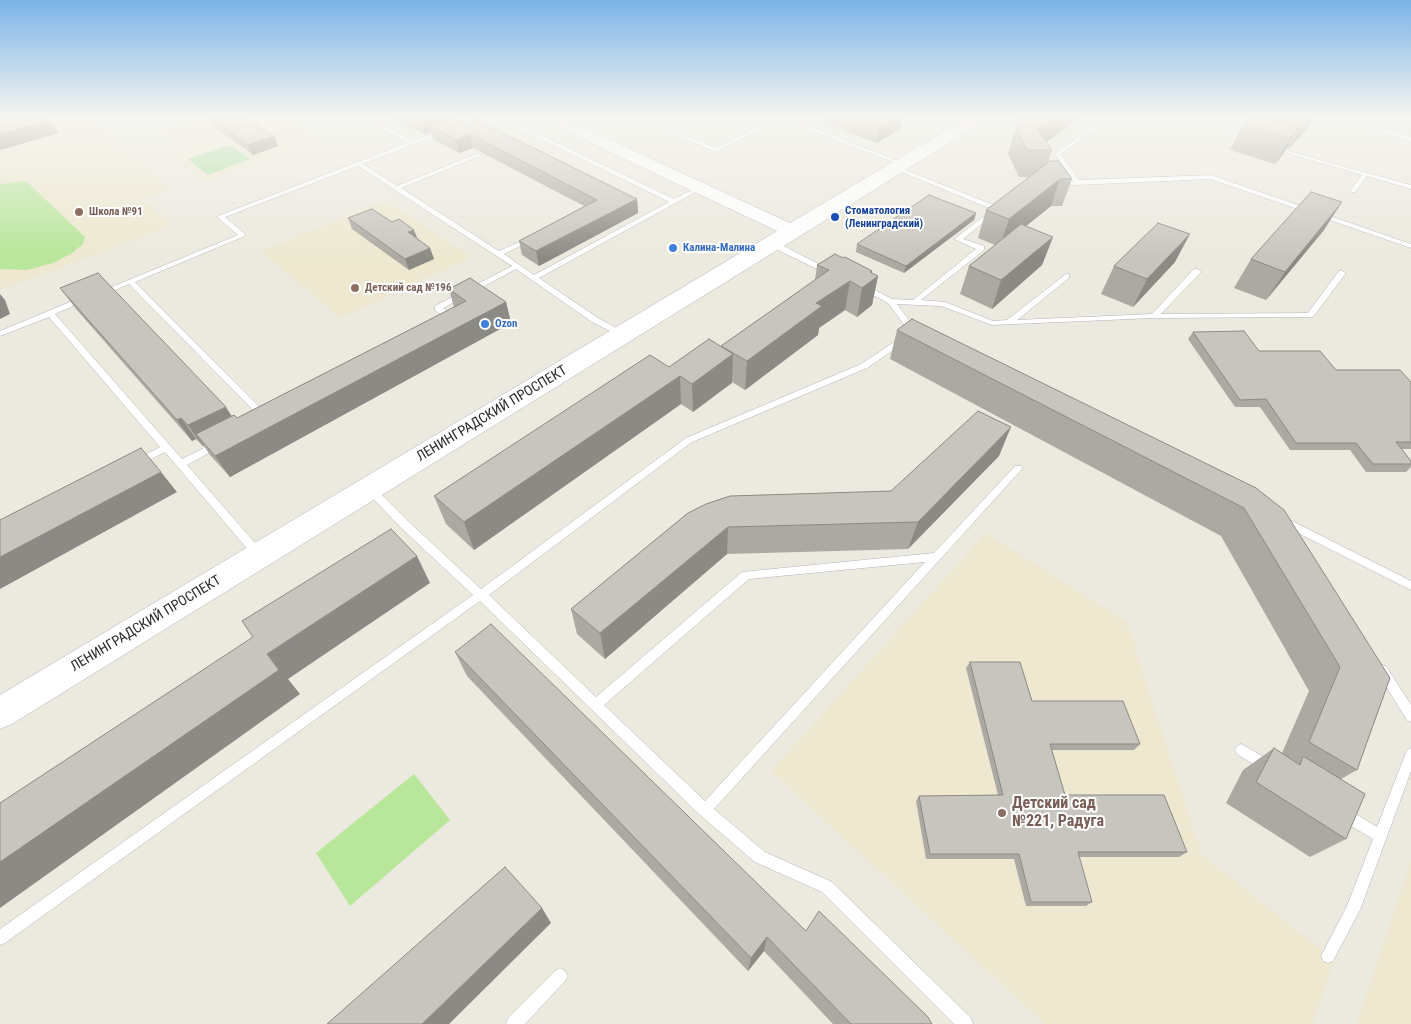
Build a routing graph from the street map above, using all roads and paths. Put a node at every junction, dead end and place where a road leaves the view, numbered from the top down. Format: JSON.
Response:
{"nodes":[{"id":1,"x":363,"y":163,"type":"edge"},
{"id":2,"x":459,"y":163,"type":"edge"},
{"id":3,"x":594,"y":163,"type":"edge"},
{"id":4,"x":646,"y":163,"type":"edge"},
{"id":5,"x":893,"y":163,"type":"edge"},
{"id":6,"x":905,"y":163,"type":"edge"},
{"id":7,"x":1064,"y":163,"type":"edge"},
{"id":8,"x":1327,"y":163,"type":"edge"},
{"id":9,"x":360,"y":164,"type":"junction"},
{"id":10,"x":900,"y":166,"type":"junction"},
{"id":11,"x":1366,"y":174,"type":"junction"},
{"id":12,"x":1078,"y":182,"type":"junction"},
{"id":13,"x":1050,"y":184,"type":"edge"},
{"id":14,"x":1411,"y":186,"type":"edge"},
{"id":15,"x":397,"y":188,"type":"junction"},
{"id":16,"x":700,"y":188,"type":"junction"},
{"id":17,"x":1354,"y":191,"type":"dead end"},
{"id":18,"x":1013,"y":197,"type":"edge"},
{"id":19,"x":675,"y":202,"type":"junction"},
{"id":20,"x":997,"y":208,"type":"junction"},
{"id":21,"x":541,"y":234,"type":"edge"},
{"id":22,"x":783,"y":238,"type":"junction"},
{"id":23,"x":1411,"y":246,"type":"edge"},
{"id":24,"x":499,"y":254,"type":"junction"},
{"id":25,"x":517,"y":266,"type":"junction"},
{"id":26,"x":1197,"y":271,"type":"dead end"},
{"id":27,"x":832,"y":272,"type":"edge"},
{"id":28,"x":1342,"y":273,"type":"dead end"},
{"id":29,"x":1066,"y":276,"type":"dead end"},
{"id":30,"x":534,"y":278,"type":"junction"},
{"id":31,"x":130,"y":281,"type":"junction"},
{"id":32,"x":857,"y":285,"type":"edge"},
{"id":33,"x":891,"y":301,"type":"junction"},
{"id":34,"x":916,"y":301,"type":"junction"},
{"id":35,"x":50,"y":314,"type":"junction"},
{"id":36,"x":1154,"y":316,"type":"junction"},
{"id":37,"x":1008,"y":322,"type":"junction"},
{"id":38,"x":447,"y":325,"type":"edge"},
{"id":39,"x":0,"y":334,"type":"edge"},
{"id":40,"x":622,"y":335,"type":"junction"},
{"id":41,"x":276,"y":415,"type":"edge"},
{"id":42,"x":267,"y":420,"type":"junction"},
{"id":43,"x":258,"y":424,"type":"edge"},
{"id":44,"x":224,"y":442,"type":"edge"},
{"id":45,"x":166,"y":448,"type":"junction"},
{"id":46,"x":181,"y":464,"type":"junction"},
{"id":47,"x":1018,"y":468,"type":"dead end"},
{"id":48,"x":123,"y":470,"type":"edge"},
{"id":49,"x":370,"y":488,"type":"junction"},
{"id":50,"x":1300,"y":540,"type":"edge"},
{"id":51,"x":260,"y":555,"type":"junction"},
{"id":52,"x":937,"y":557,"type":"junction"},
{"id":53,"x":1411,"y":586,"type":"edge"},
{"id":54,"x":481,"y":595,"type":"junction"},
{"id":55,"x":1374,"y":658,"type":"edge"},
{"id":56,"x":596,"y":705,"type":"junction"},
{"id":57,"x":0,"y":712,"type":"edge"},
{"id":58,"x":1411,"y":716,"type":"edge"},
{"id":59,"x":1241,"y":750,"type":"dead end"},
{"id":60,"x":1411,"y":754,"type":"edge"},
{"id":61,"x":1282,"y":776,"type":"edge"},
{"id":62,"x":1331,"y":806,"type":"edge"},
{"id":63,"x":705,"y":810,"type":"junction"},
{"id":64,"x":1380,"y":836,"type":"junction"},
{"id":65,"x":0,"y":938,"type":"edge"},
{"id":66,"x":1328,"y":956,"type":"dead end"},
{"id":67,"x":560,"y":976,"type":"dead end"},
{"id":68,"x":514,"y":1024,"type":"edge"},
{"id":69,"x":965,"y":1024,"type":"edge"}],
"edges":[{"from":1,"to":9,"type":"lane"},
{"from":2,"to":15,"type":"lane"},
{"from":3,"to":19,"type":"lane"},
{"from":4,"to":16,"type":"main road"},
{"from":5,"to":10,"type":"lane"},
{"from":6,"to":10,"type":"main road","name":"ЛЕНИНГРАДСКИЙ ПРОСПЕКТ"},
{"from":7,"to":12,"type":"lane"},
{"from":8,"to":11,"type":"lane"},
{"from":9,"to":15,"type":"lane"},
{"from":9,"to":31,"type":"lane"},
{"from":10,"to":20,"type":"lane"},
{"from":10,"to":22,"type":"main road","name":"ЛЕНИНГРАДСКИЙ ПРОСПЕКТ"},
{"from":11,"to":14,"type":"lane"},
{"from":11,"to":17,"type":"lane"},
{"from":12,"to":13,"type":"lane"},
{"from":12,"to":23,"type":"lane"},
{"from":15,"to":24,"type":"lane"},
{"from":16,"to":19,"type":"lane"},
{"from":16,"to":22,"type":"main road"},
{"from":18,"to":20,"type":"lane"},
{"from":19,"to":30,"type":"lane"},
{"from":20,"to":34,"type":"lane"},
{"from":21,"to":24,"type":"lane"},
{"from":22,"to":27,"type":"lane"},
{"from":22,"to":40,"type":"main road","name":"ЛЕНИНГРАДСКИЙ ПРОСПЕКТ"},
{"from":24,"to":25,"type":"lane"},
{"from":25,"to":30,"type":"lane"},
{"from":25,"to":38,"type":"lane"},
{"from":26,"to":36,"type":"lane"},
{"from":28,"to":36,"type":"lane"},
{"from":29,"to":37,"type":"lane"},
{"from":30,"to":40,"type":"lane"},
{"from":31,"to":35,"type":"lane"},
{"from":31,"to":42,"type":"lane"},
{"from":32,"to":33,"type":"lane"},
{"from":33,"to":34,"type":"lane"},
{"from":33,"to":54,"type":"lane"},
{"from":34,"to":37,"type":"lane"},
{"from":35,"to":39,"type":"lane"},
{"from":35,"to":45,"type":"lane"},
{"from":36,"to":37,"type":"lane"},
{"from":40,"to":49,"type":"main road","name":"ЛЕНИНГРАДСКИЙ ПРОСПЕКТ"},
{"from":41,"to":42,"type":"lane"},
{"from":42,"to":43,"type":"lane"},
{"from":44,"to":46,"type":"lane"},
{"from":45,"to":46,"type":"lane"},
{"from":45,"to":48,"type":"lane"},
{"from":46,"to":51,"type":"lane"},
{"from":47,"to":52,"type":"lane"},
{"from":49,"to":51,"type":"main road","name":"ЛЕНИНГРАДСКИЙ ПРОСПЕКТ"},
{"from":49,"to":54,"type":"lane"},
{"from":50,"to":53,"type":"lane"},
{"from":51,"to":57,"type":"main road","name":"ЛЕНИНГРАДСКИЙ ПРОСПЕКТ"},
{"from":52,"to":56,"type":"lane"},
{"from":52,"to":63,"type":"lane"},
{"from":54,"to":56,"type":"lane"},
{"from":54,"to":65,"type":"lane"},
{"from":55,"to":58,"type":"lane"},
{"from":56,"to":63,"type":"lane"},
{"from":59,"to":61,"type":"lane"},
{"from":60,"to":64,"type":"lane"},
{"from":62,"to":64,"type":"lane"},
{"from":63,"to":69,"type":"lane"},
{"from":64,"to":66,"type":"lane"},
{"from":67,"to":68,"type":"lane"}]}
